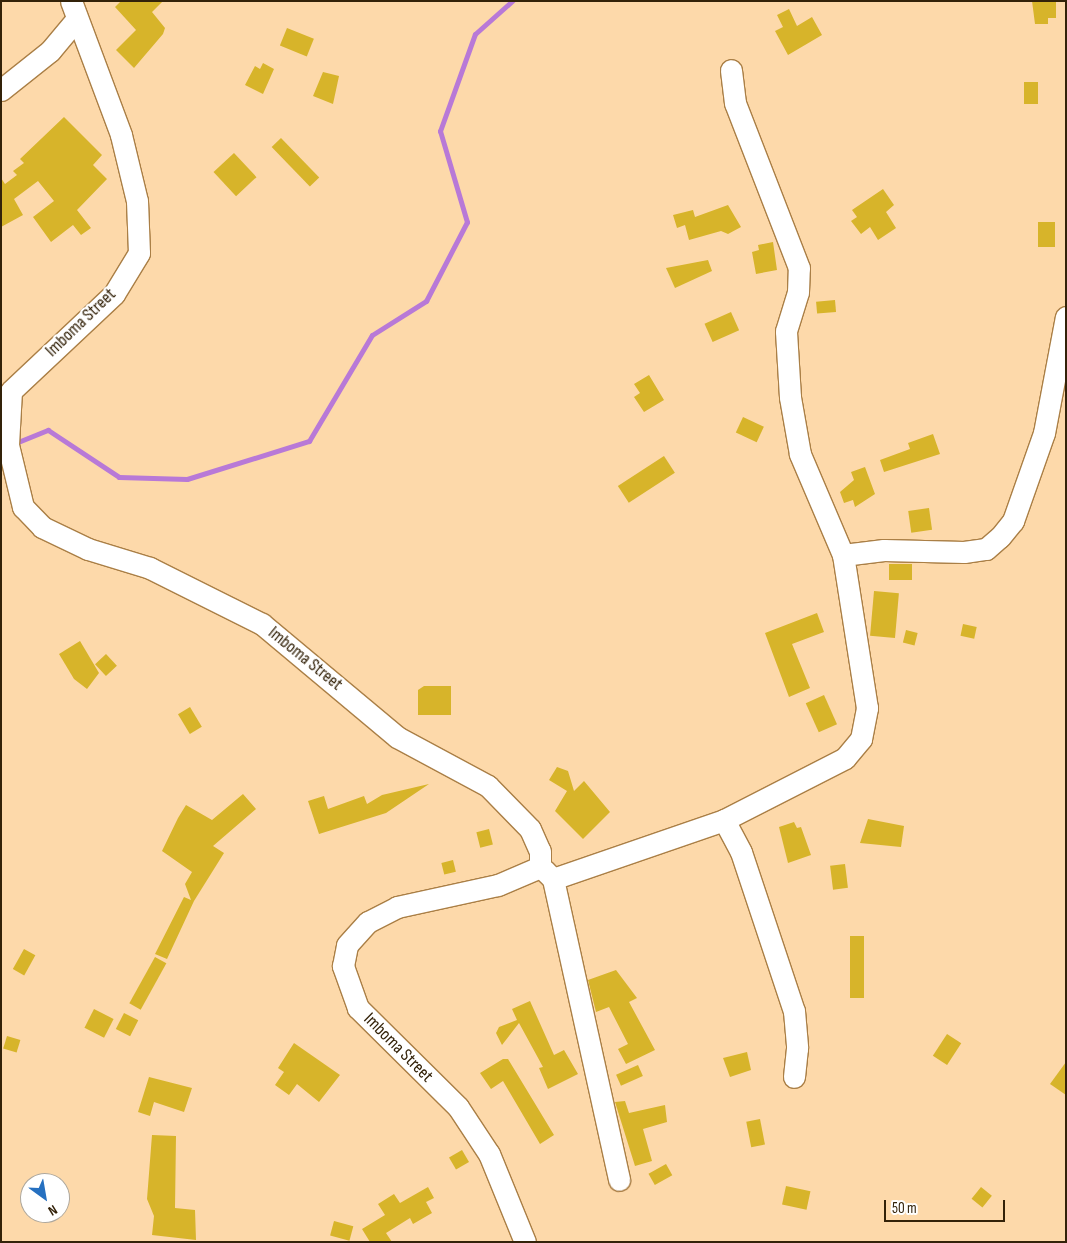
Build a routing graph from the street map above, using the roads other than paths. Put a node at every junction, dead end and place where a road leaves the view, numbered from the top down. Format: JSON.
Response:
{"nodes":[{"id":1,"x":74,"y":11,"type":"edge"},
{"id":2,"x":731,"y":70,"type":"dead end"},
{"id":3,"x":1,"y":90,"type":"edge"},
{"id":4,"x":1066,"y":317,"type":"edge"},
{"id":5,"x":7,"y":447,"type":"edge"},
{"id":6,"x":843,"y":555,"type":"junction"},
{"id":7,"x":724,"y":820,"type":"junction"},
{"id":8,"x":547,"y":873,"type":"junction"},
{"id":9,"x":794,"y":1077,"type":"dead end"},
{"id":10,"x":619,"y":1180,"type":"dead end"},
{"id":11,"x":525,"y":1242,"type":"edge"}],
"edges":[{"from":1,"to":3,"type":"street"},
{"from":1,"to":5,"type":"street","name":"Imboma Street"},
{"from":2,"to":6,"type":"street"},
{"from":4,"to":6,"type":"street"},
{"from":5,"to":8,"type":"street","name":"Imboma Street"},
{"from":6,"to":7,"type":"street"},
{"from":7,"to":8,"type":"street"},
{"from":7,"to":9,"type":"street"},
{"from":8,"to":10,"type":"street"},
{"from":8,"to":11,"type":"street","name":"Imboma Street"}]}
